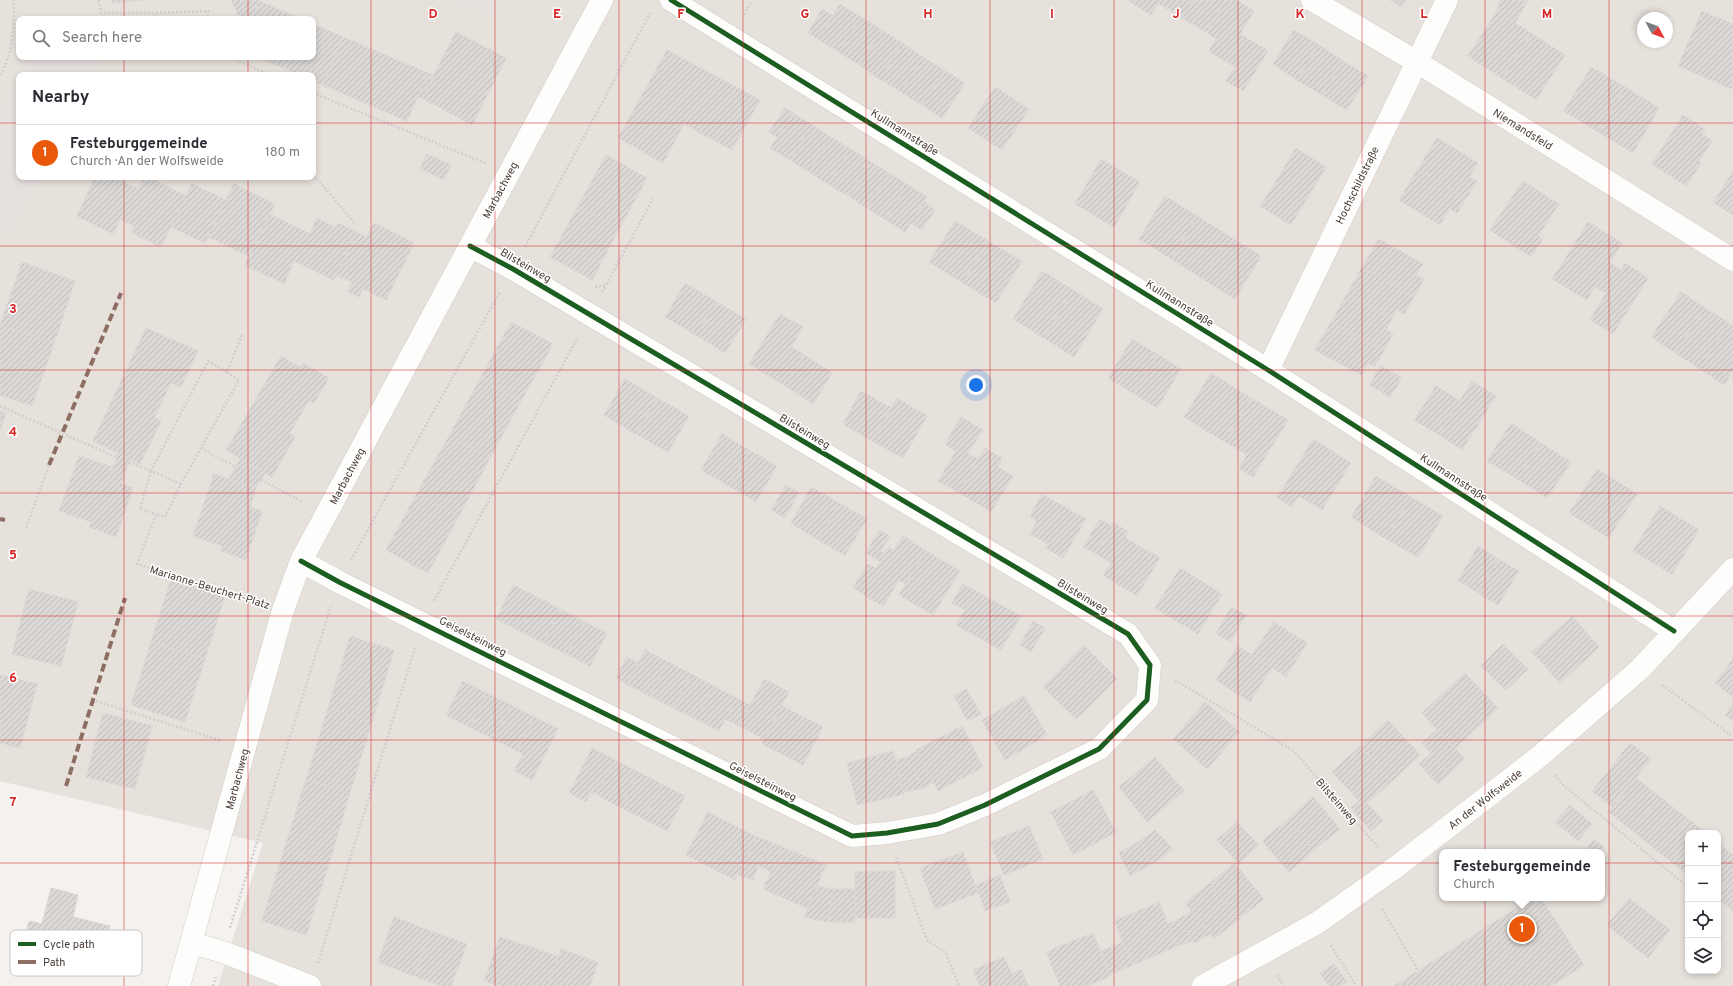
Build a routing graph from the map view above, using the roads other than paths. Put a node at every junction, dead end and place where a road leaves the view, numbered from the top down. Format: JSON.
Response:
{"nodes":[{"id":1,"x":602,"y":0,"type":"edge"},
{"id":2,"x":1312,"y":0,"type":"edge"},
{"id":3,"x":1447,"y":0,"type":"edge"},
{"id":4,"x":662,"y":3,"type":"edge"},
{"id":5,"x":1417,"y":62,"type":"junction"},
{"id":6,"x":470,"y":246,"type":"junction"},
{"id":7,"x":1733,"y":260,"type":"edge"},
{"id":8,"x":1268,"y":370,"type":"junction"},
{"id":9,"x":301,"y":561,"type":"junction"},
{"id":10,"x":1733,"y":569,"type":"edge"},
{"id":11,"x":1674,"y":631,"type":"junction"},
{"id":12,"x":1150,"y":666,"type":"joint"},
{"id":13,"x":192,"y":943,"type":"junction"},
{"id":14,"x":313,"y":978,"type":"edge"},
{"id":15,"x":179,"y":986,"type":"edge"},
{"id":16,"x":1202,"y":986,"type":"edge"}],
"edges":[{"from":1,"to":6,"type":"street","name":"Marbachweg"},
{"from":2,"to":5,"type":"street","name":"Niemandsfeld"},
{"from":3,"to":5,"type":"street","name":"Hochschildstraße"},
{"from":4,"to":8,"type":"street","name":"Kullmannstraße"},
{"from":5,"to":7,"type":"street","name":"Niemandsfeld"},
{"from":5,"to":8,"type":"street","name":"Hochschildstraße"},
{"from":6,"to":9,"type":"street","name":"Marbachweg"},
{"from":6,"to":12,"type":"street","name":"Bilsteinweg"},
{"from":8,"to":11,"type":"street","name":"Kullmannstraße"},
{"from":9,"to":12,"type":"street","name":"Geiselsteinweg"},
{"from":9,"to":13,"type":"street","name":"Marbachweg"},
{"from":10,"to":11,"type":"street","name":"An der Wolfsweide"},
{"from":11,"to":16,"type":"street","name":"An der Wolfsweide"},
{"from":13,"to":14,"type":"street"},
{"from":13,"to":15,"type":"street","name":"Marbachweg"}]}
